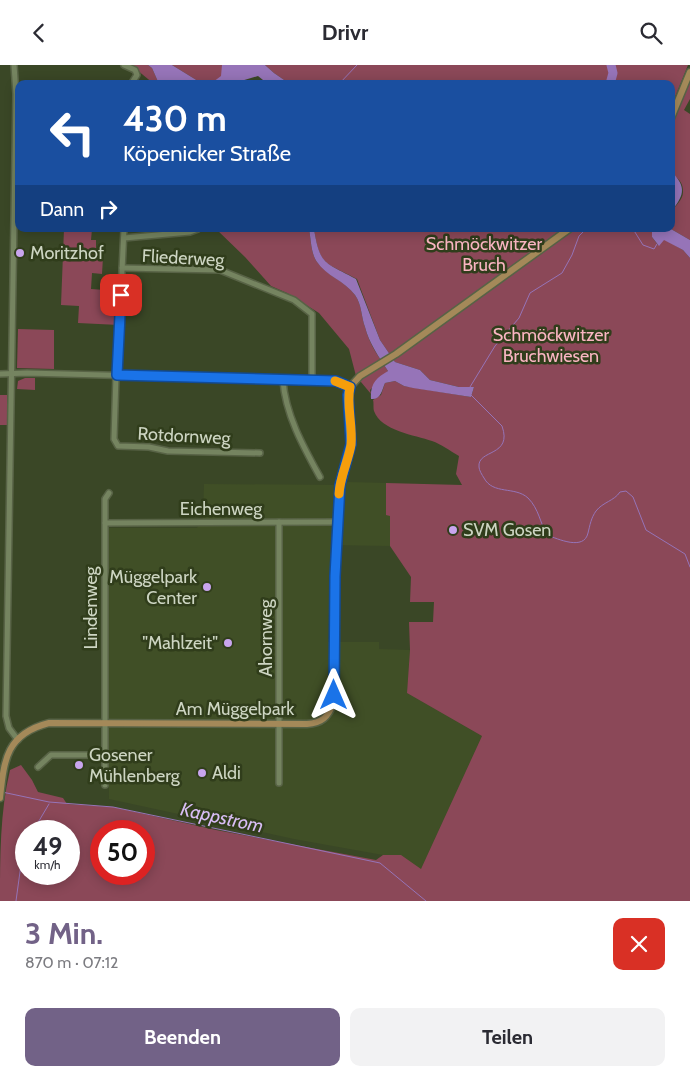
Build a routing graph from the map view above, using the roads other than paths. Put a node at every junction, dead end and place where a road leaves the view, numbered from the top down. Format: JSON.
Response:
{"nodes":[{"id":1,"x":14,"y":65,"type":"edge"},
{"id":2,"x":124,"y":65,"type":"edge"},
{"id":3,"x":690,"y":72,"type":"edge"},
{"id":4,"x":15,"y":80,"type":"edge"},
{"id":5,"x":134,"y":80,"type":"edge"},
{"id":6,"x":675,"y":108,"type":"edge"},
{"id":7,"x":15,"y":165,"type":"edge"},
{"id":8,"x":124,"y":232,"type":"edge"},
{"id":9,"x":190,"y":232,"type":"edge"},
{"id":10,"x":565,"y":232,"type":"edge"},
{"id":11,"x":124,"y":238,"type":"junction"},
{"id":12,"x":122,"y":268,"type":"junction"},
{"id":13,"x":0,"y":374,"type":"edge"},
{"id":14,"x":12,"y":374,"type":"junction"},
{"id":15,"x":116,"y":375,"type":"junction"},
{"id":16,"x":283,"y":380,"type":"junction"},
{"id":17,"x":312,"y":381,"type":"junction"},
{"id":18,"x":350,"y":387,"type":"junction"},
{"id":19,"x":260,"y":453,"type":"dead end"},
{"id":20,"x":320,"y":477,"type":"dead end"},
{"id":21,"x":109,"y":493,"type":"dead end"},
{"id":22,"x":279,"y":522,"type":"junction"},
{"id":23,"x":338,"y":522,"type":"junction"},
{"id":24,"x":104,"y":523,"type":"junction"},
{"id":25,"x":105,"y":724,"type":"junction"},
{"id":26,"x":279,"y":724,"type":"junction"},
{"id":27,"x":18,"y":740,"type":"junction"},
{"id":28,"x":105,"y":755,"type":"junction"},
{"id":29,"x":38,"y":767,"type":"dead end"},
{"id":30,"x":279,"y":783,"type":"dead end"},
{"id":31,"x":105,"y":785,"type":"dead end"},
{"id":32,"x":0,"y":797,"type":"edge"}],
"edges":[{"from":1,"to":4,"type":"street"},
{"from":2,"to":5,"type":"street"},
{"from":3,"to":6,"type":"main road"},
{"from":7,"to":14,"type":"street"},
{"from":8,"to":11,"type":"street"},
{"from":9,"to":11,"type":"street"},
{"from":10,"to":18,"type":"main road"},
{"from":11,"to":12,"type":"street"},
{"from":12,"to":15,"type":"street"},
{"from":12,"to":17,"type":"street","name":"Fliederweg"},
{"from":13,"to":14,"type":"street"},
{"from":14,"to":15,"type":"street"},
{"from":14,"to":27,"type":"street"},
{"from":15,"to":16,"type":"street"},
{"from":15,"to":19,"type":"street","name":"Rotdornweg"},
{"from":16,"to":17,"type":"street"},
{"from":16,"to":20,"type":"street"},
{"from":17,"to":18,"type":"street"},
{"from":18,"to":23,"type":"main road","name":"Am Müggelpark"},
{"from":21,"to":24,"type":"street","name":"Lindenweg"},
{"from":22,"to":23,"type":"street","name":"Eichenweg"},
{"from":22,"to":24,"type":"street","name":"Eichenweg"},
{"from":22,"to":26,"type":"street","name":"Ahornweg"},
{"from":23,"to":26,"type":"main road","name":"Am Müggelpark"},
{"from":24,"to":25,"type":"street","name":"Lindenweg"},
{"from":25,"to":26,"type":"main road","name":"Am Müggelpark"},
{"from":25,"to":27,"type":"main road","name":"Am Müggelpark"},
{"from":25,"to":28,"type":"street","name":"Lindenweg"},
{"from":26,"to":30,"type":"street","name":"Ahornweg"},
{"from":27,"to":32,"type":"main road"},
{"from":28,"to":29,"type":"street"},
{"from":28,"to":31,"type":"street","name":"Lindenweg"}]}
